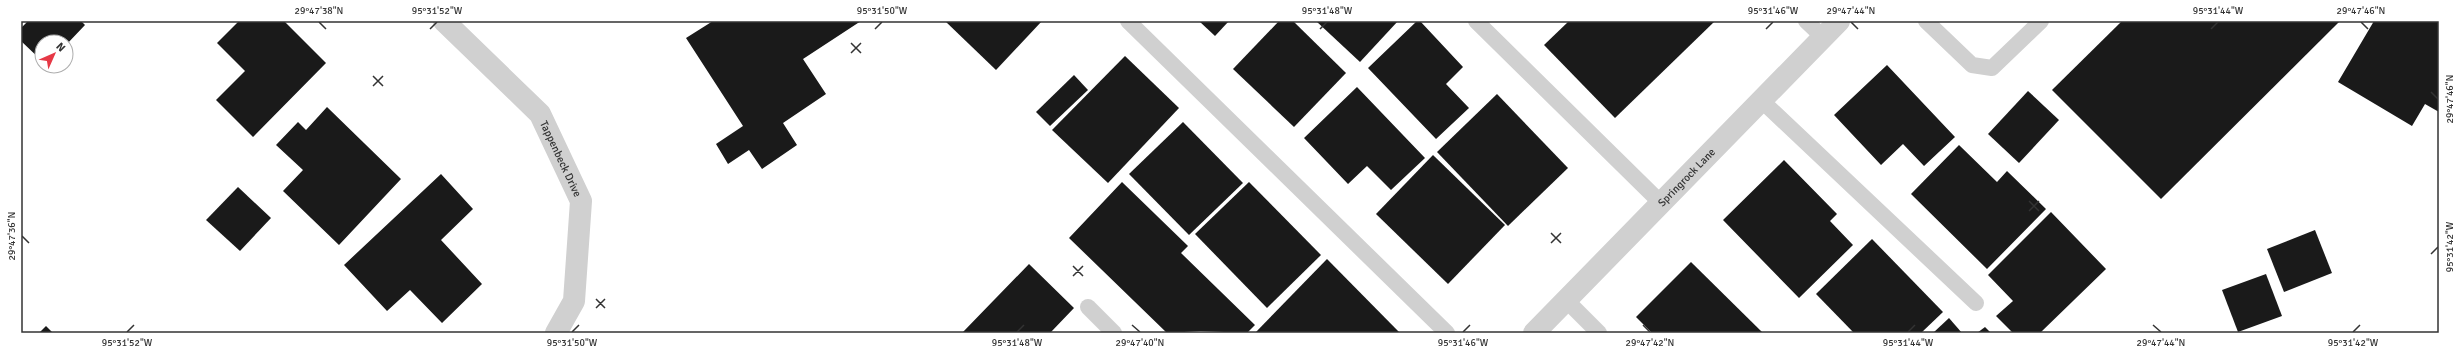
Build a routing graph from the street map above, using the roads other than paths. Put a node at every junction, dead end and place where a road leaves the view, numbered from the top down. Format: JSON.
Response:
{"nodes":[{"id":1,"x":444,"y":21,"type":"edge"},
{"id":2,"x":1128,"y":21,"type":"edge"},
{"id":3,"x":1476,"y":21,"type":"edge"},
{"id":4,"x":1806,"y":21,"type":"edge"},
{"id":5,"x":1839,"y":21,"type":"edge"},
{"id":6,"x":1926,"y":21,"type":"edge"},
{"id":7,"x":2040,"y":21,"type":"edge"},
{"id":8,"x":1823,"y":38,"type":"junction"},
{"id":9,"x":1761,"y":100,"type":"junction"},
{"id":10,"x":1661,"y":203,"type":"junction"},
{"id":11,"x":1566,"y":300,"type":"junction"},
{"id":12,"x":1976,"y":303,"type":"dead end"},
{"id":13,"x":1088,"y":307,"type":"dead end"},
{"id":14,"x":556,"y":333,"type":"edge"},
{"id":15,"x":1114,"y":333,"type":"edge"},
{"id":16,"x":1446,"y":333,"type":"edge"},
{"id":17,"x":1534,"y":333,"type":"edge"},
{"id":18,"x":1599,"y":333,"type":"edge"}],
"edges":[{"from":1,"to":14,"type":"street","name":"Tappenbeck Drive"},
{"from":2,"to":16,"type":"lane"},
{"from":3,"to":10,"type":"lane"},
{"from":4,"to":8,"type":"lane"},
{"from":5,"to":8,"type":"street","name":"Springrock Lane"},
{"from":6,"to":7,"type":"lane"},
{"from":8,"to":9,"type":"street","name":"Springrock Lane"},
{"from":9,"to":10,"type":"street","name":"Springrock Lane"},
{"from":9,"to":12,"type":"lane"},
{"from":10,"to":11,"type":"street","name":"Springrock Lane"},
{"from":11,"to":17,"type":"street","name":"Springrock Lane"},
{"from":11,"to":18,"type":"lane"},
{"from":13,"to":15,"type":"lane"}]}
